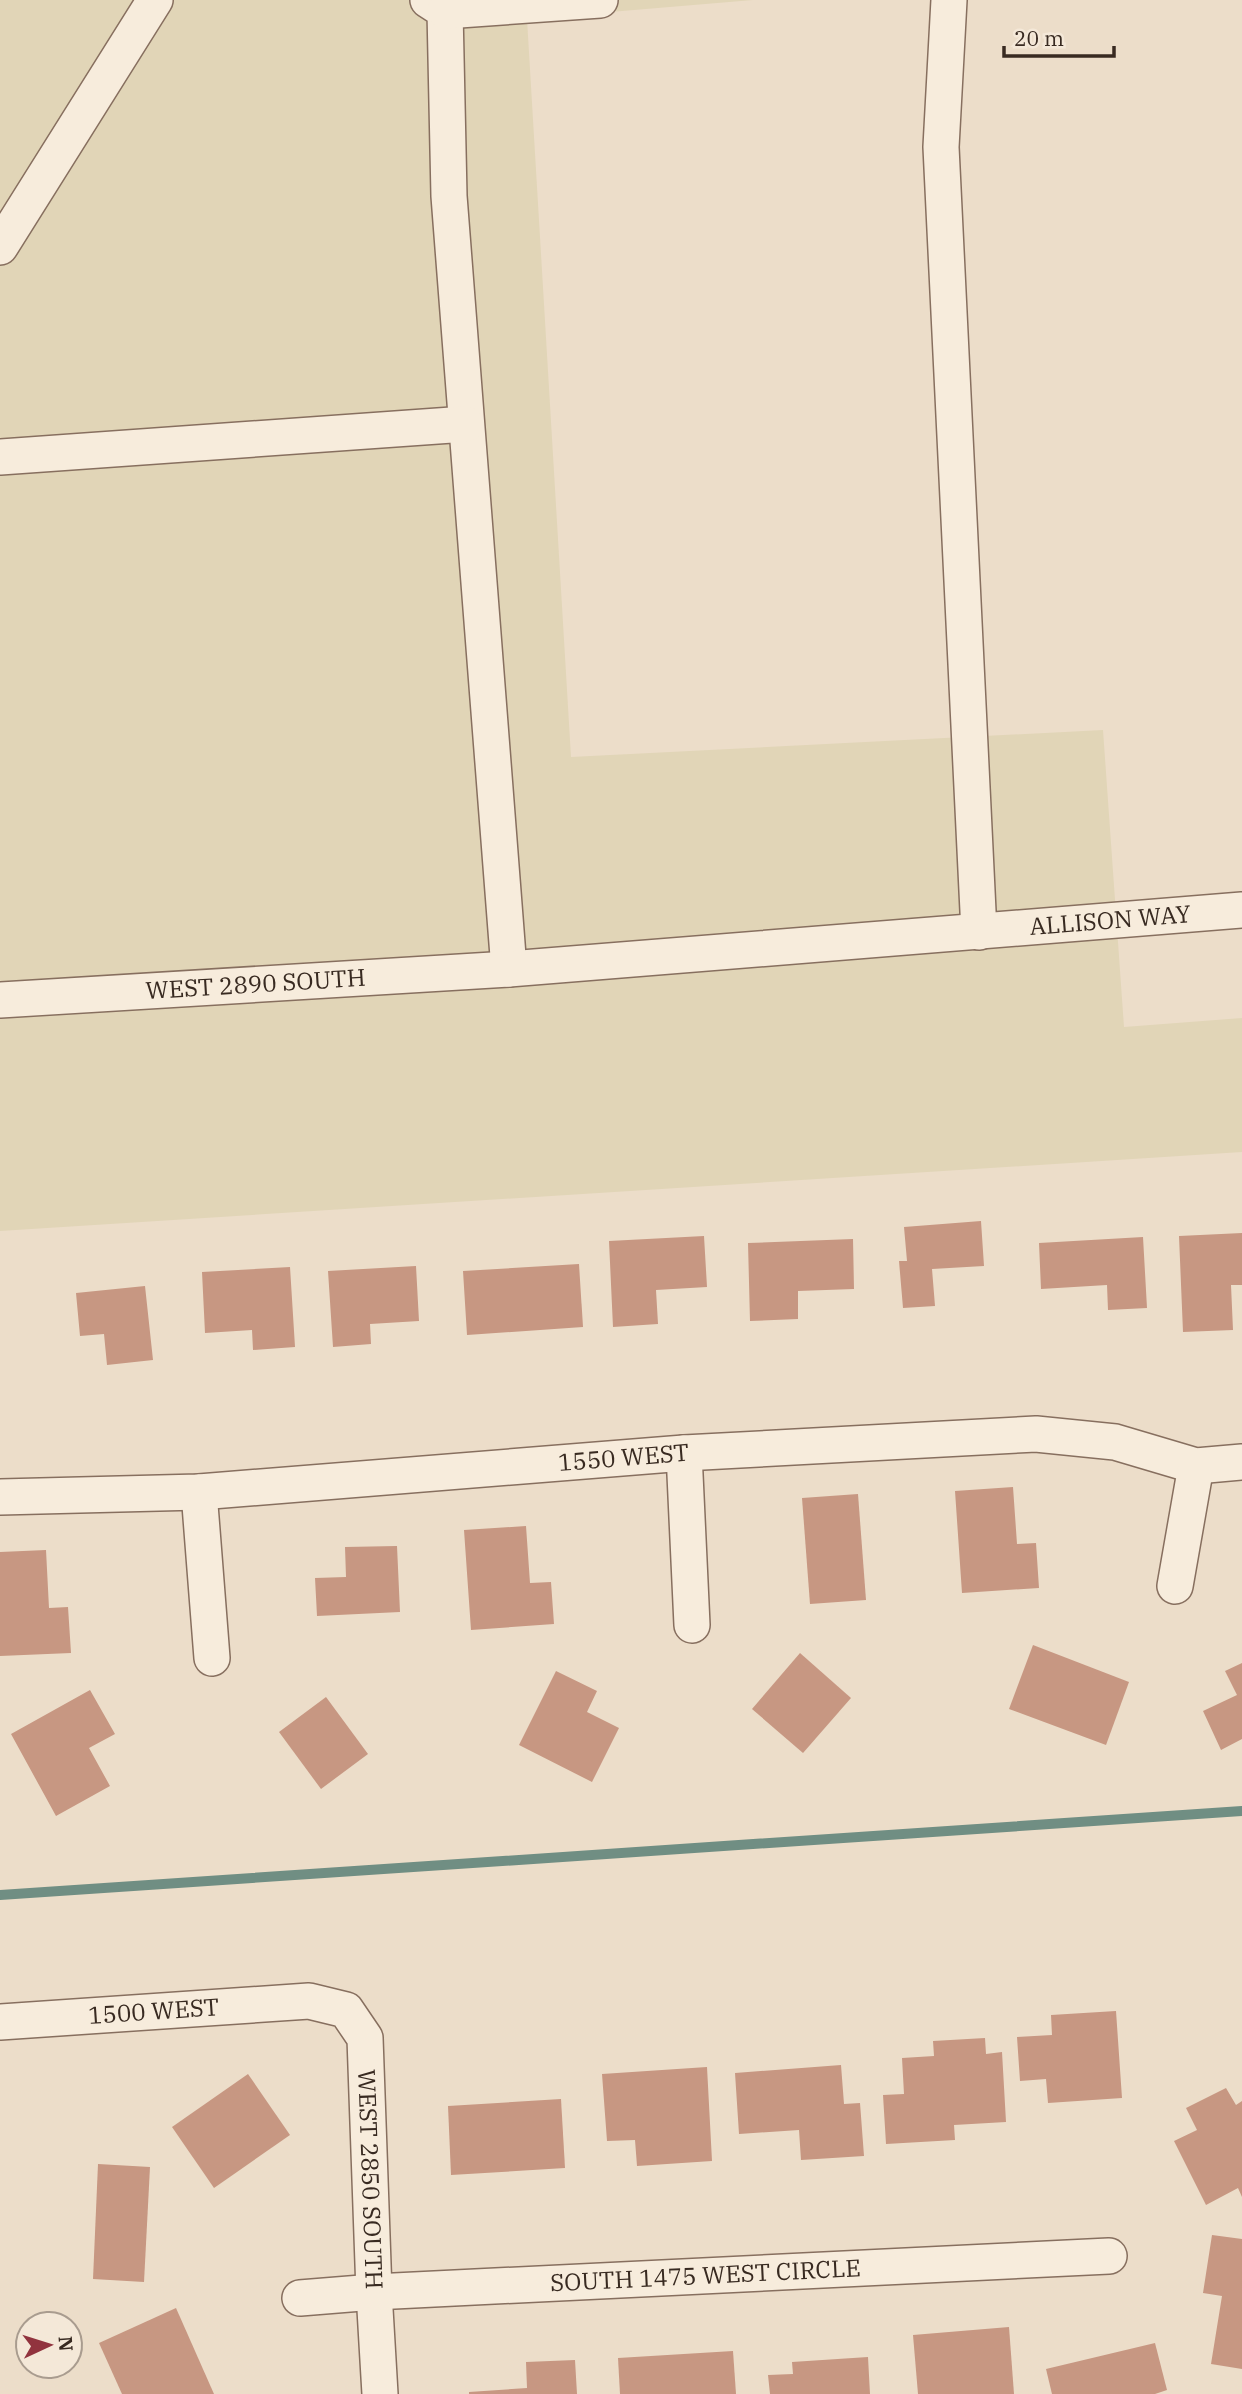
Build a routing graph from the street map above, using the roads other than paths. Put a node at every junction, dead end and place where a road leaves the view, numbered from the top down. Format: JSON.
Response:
{"nodes":[{"id":1,"x":155,"y":0,"type":"edge"},
{"id":2,"x":600,"y":0,"type":"edge"},
{"id":3,"x":949,"y":0,"type":"edge"},
{"id":4,"x":437,"y":6,"type":"edge"},
{"id":5,"x":0,"y":247,"type":"edge"},
{"id":6,"x":466,"y":424,"type":"junction"},
{"id":7,"x":0,"y":457,"type":"edge"},
{"id":8,"x":1242,"y":911,"type":"edge"},
{"id":9,"x":979,"y":932,"type":"junction"},
{"id":10,"x":509,"y":969,"type":"junction"},
{"id":11,"x":0,"y":1000,"type":"edge"},
{"id":12,"x":684,"y":1453,"type":"junction"},
{"id":13,"x":1242,"y":1462,"type":"edge"},
{"id":14,"x":1196,"y":1466,"type":"junction"},
{"id":15,"x":199,"y":1492,"type":"junction"},
{"id":16,"x":0,"y":1497,"type":"edge"},
{"id":17,"x":1175,"y":1586,"type":"dead end"},
{"id":18,"x":692,"y":1625,"type":"dead end"},
{"id":19,"x":212,"y":1658,"type":"dead end"},
{"id":20,"x":309,"y":2001,"type":"joint"},
{"id":21,"x":0,"y":2022,"type":"edge"},
{"id":22,"x":1109,"y":2256,"type":"dead end"},
{"id":23,"x":374,"y":2292,"type":"junction"},
{"id":24,"x":300,"y":2298,"type":"dead end"},
{"id":25,"x":380,"y":2394,"type":"edge"}],
"edges":[{"from":1,"to":5,"type":"street"},
{"from":2,"to":4,"type":"street"},
{"from":3,"to":9,"type":"street"},
{"from":4,"to":6,"type":"street"},
{"from":6,"to":7,"type":"street"},
{"from":6,"to":10,"type":"street"},
{"from":8,"to":9,"type":"street","name":"ALLISON WAY"},
{"from":9,"to":10,"type":"street","name":"ALLISON WAY"},
{"from":10,"to":11,"type":"street","name":"WEST 2890 SOUTH"},
{"from":12,"to":14,"type":"street","name":"1550 WEST"},
{"from":12,"to":15,"type":"street","name":"1550 WEST"},
{"from":12,"to":18,"type":"street"},
{"from":13,"to":14,"type":"street","name":"1550 WEST"},
{"from":14,"to":17,"type":"street"},
{"from":15,"to":16,"type":"street","name":"1550 WEST"},
{"from":15,"to":19,"type":"street"},
{"from":20,"to":21,"type":"street","name":"1500 WEST"},
{"from":20,"to":23,"type":"street","name":"WEST 2850 SOUTH"},
{"from":22,"to":23,"type":"street","name":"SOUTH 1475 WEST CIRCLE"},
{"from":23,"to":24,"type":"street","name":"SOUTH 1475 WEST CIRCLE"},
{"from":23,"to":25,"type":"street","name":"WEST 2850 SOUTH"}]}
